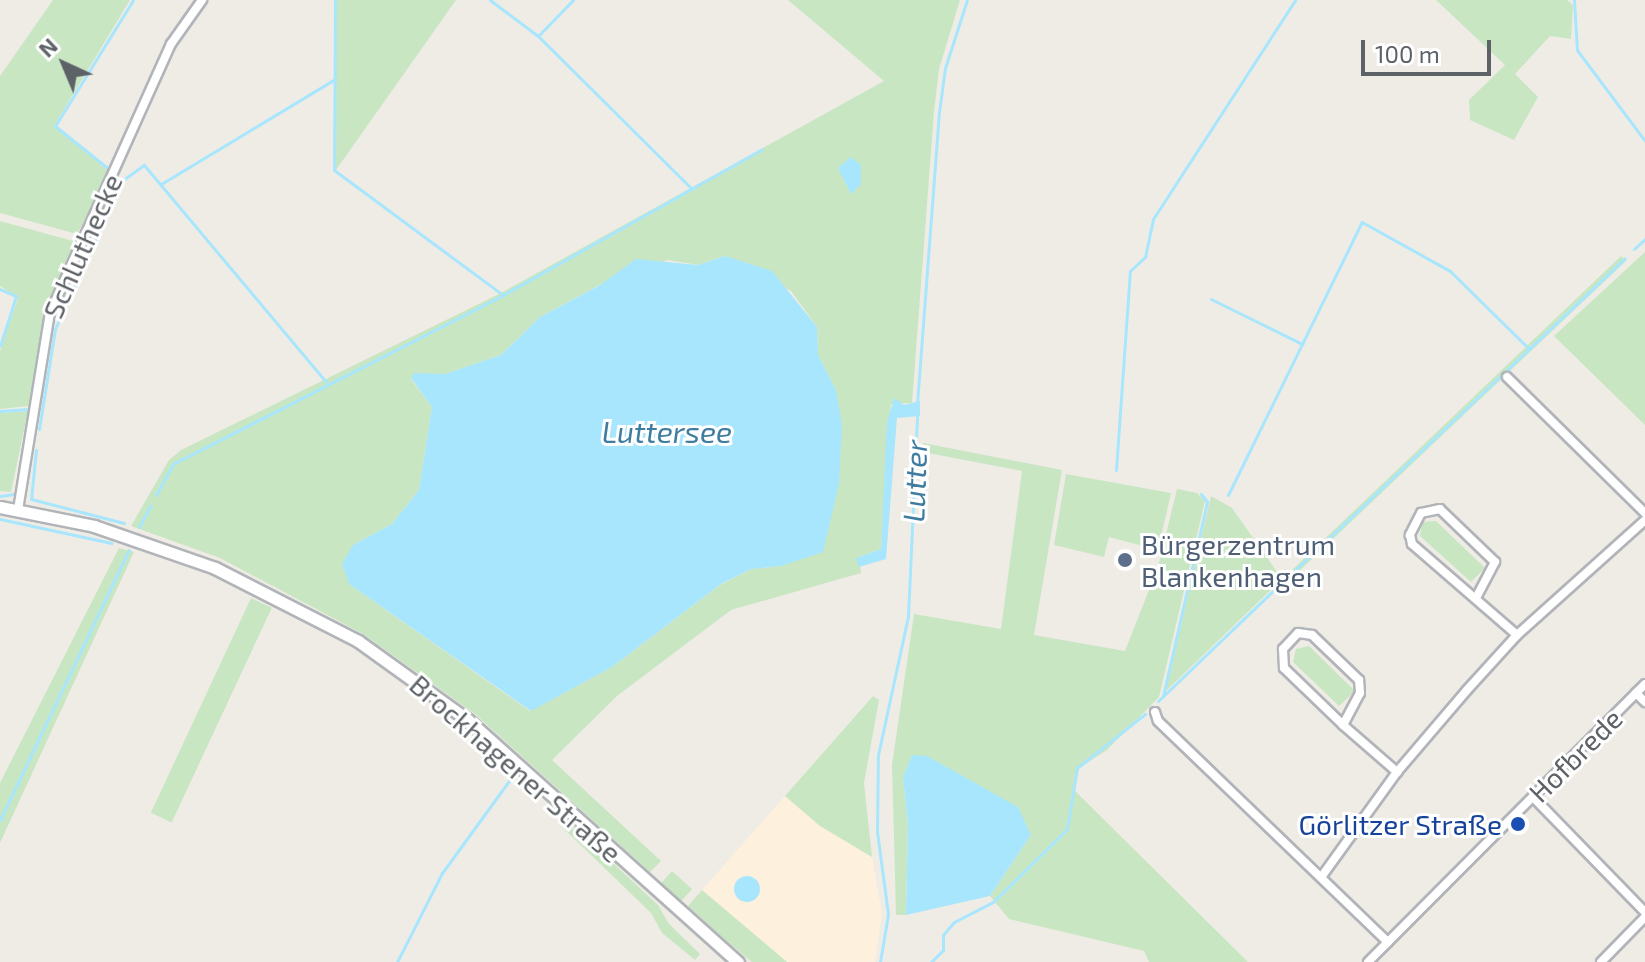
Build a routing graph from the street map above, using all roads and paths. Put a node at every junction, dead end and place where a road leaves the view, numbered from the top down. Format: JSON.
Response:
{"nodes":[{"id":1,"x":202,"y":0,"type":"edge"},
{"id":2,"x":1507,"y":377,"type":"dead end"},
{"id":3,"x":0,"y":507,"type":"edge"},
{"id":4,"x":18,"y":510,"type":"junction"},
{"id":5,"x":1645,"y":513,"type":"edge"},
{"id":6,"x":1645,"y":520,"type":"edge"},
{"id":7,"x":1476,"y":598,"type":"junction"},
{"id":8,"x":1517,"y":635,"type":"junction"},
{"id":9,"x":1645,"y":684,"type":"edge"},
{"id":10,"x":1636,"y":693,"type":"junction"},
{"id":11,"x":1645,"y":702,"type":"edge"},
{"id":12,"x":1155,"y":712,"type":"dead end"},
{"id":13,"x":1343,"y":725,"type":"junction"},
{"id":14,"x":1397,"y":772,"type":"junction"},
{"id":15,"x":1533,"y":797,"type":"junction"},
{"id":16,"x":1322,"y":876,"type":"junction"},
{"id":17,"x":1645,"y":914,"type":"edge"},
{"id":18,"x":1388,"y":942,"type":"junction"},
{"id":19,"x":738,"y":962,"type":"edge"},
{"id":20,"x":1368,"y":962,"type":"edge"},
{"id":21,"x":1601,"y":962,"type":"edge"}],
"edges":[{"from":1,"to":4,"type":"street","name":"Schluthecke"},
{"from":2,"to":5,"type":"street"},
{"from":3,"to":4,"type":"main road","name":"Brockhagener Straße"},
{"from":4,"to":19,"type":"main road","name":"Brockhagener Straße"},
{"from":6,"to":8,"type":"street"},
{"from":7,"to":7,"type":"street"},
{"from":7,"to":8,"type":"street"},
{"from":8,"to":14,"type":"street"},
{"from":9,"to":10,"type":"street","name":"Hofbrede"},
{"from":10,"to":11,"type":"street"},
{"from":10,"to":15,"type":"street","name":"Hofbrede"},
{"from":12,"to":16,"type":"street"},
{"from":13,"to":13,"type":"street"},
{"from":13,"to":14,"type":"street"},
{"from":14,"to":16,"type":"street"},
{"from":15,"to":17,"type":"street"},
{"from":15,"to":18,"type":"street","name":"Hofbrede"},
{"from":16,"to":18,"type":"street"},
{"from":17,"to":21,"type":"street"},
{"from":18,"to":20,"type":"street","name":"Hofbrede"}]}
